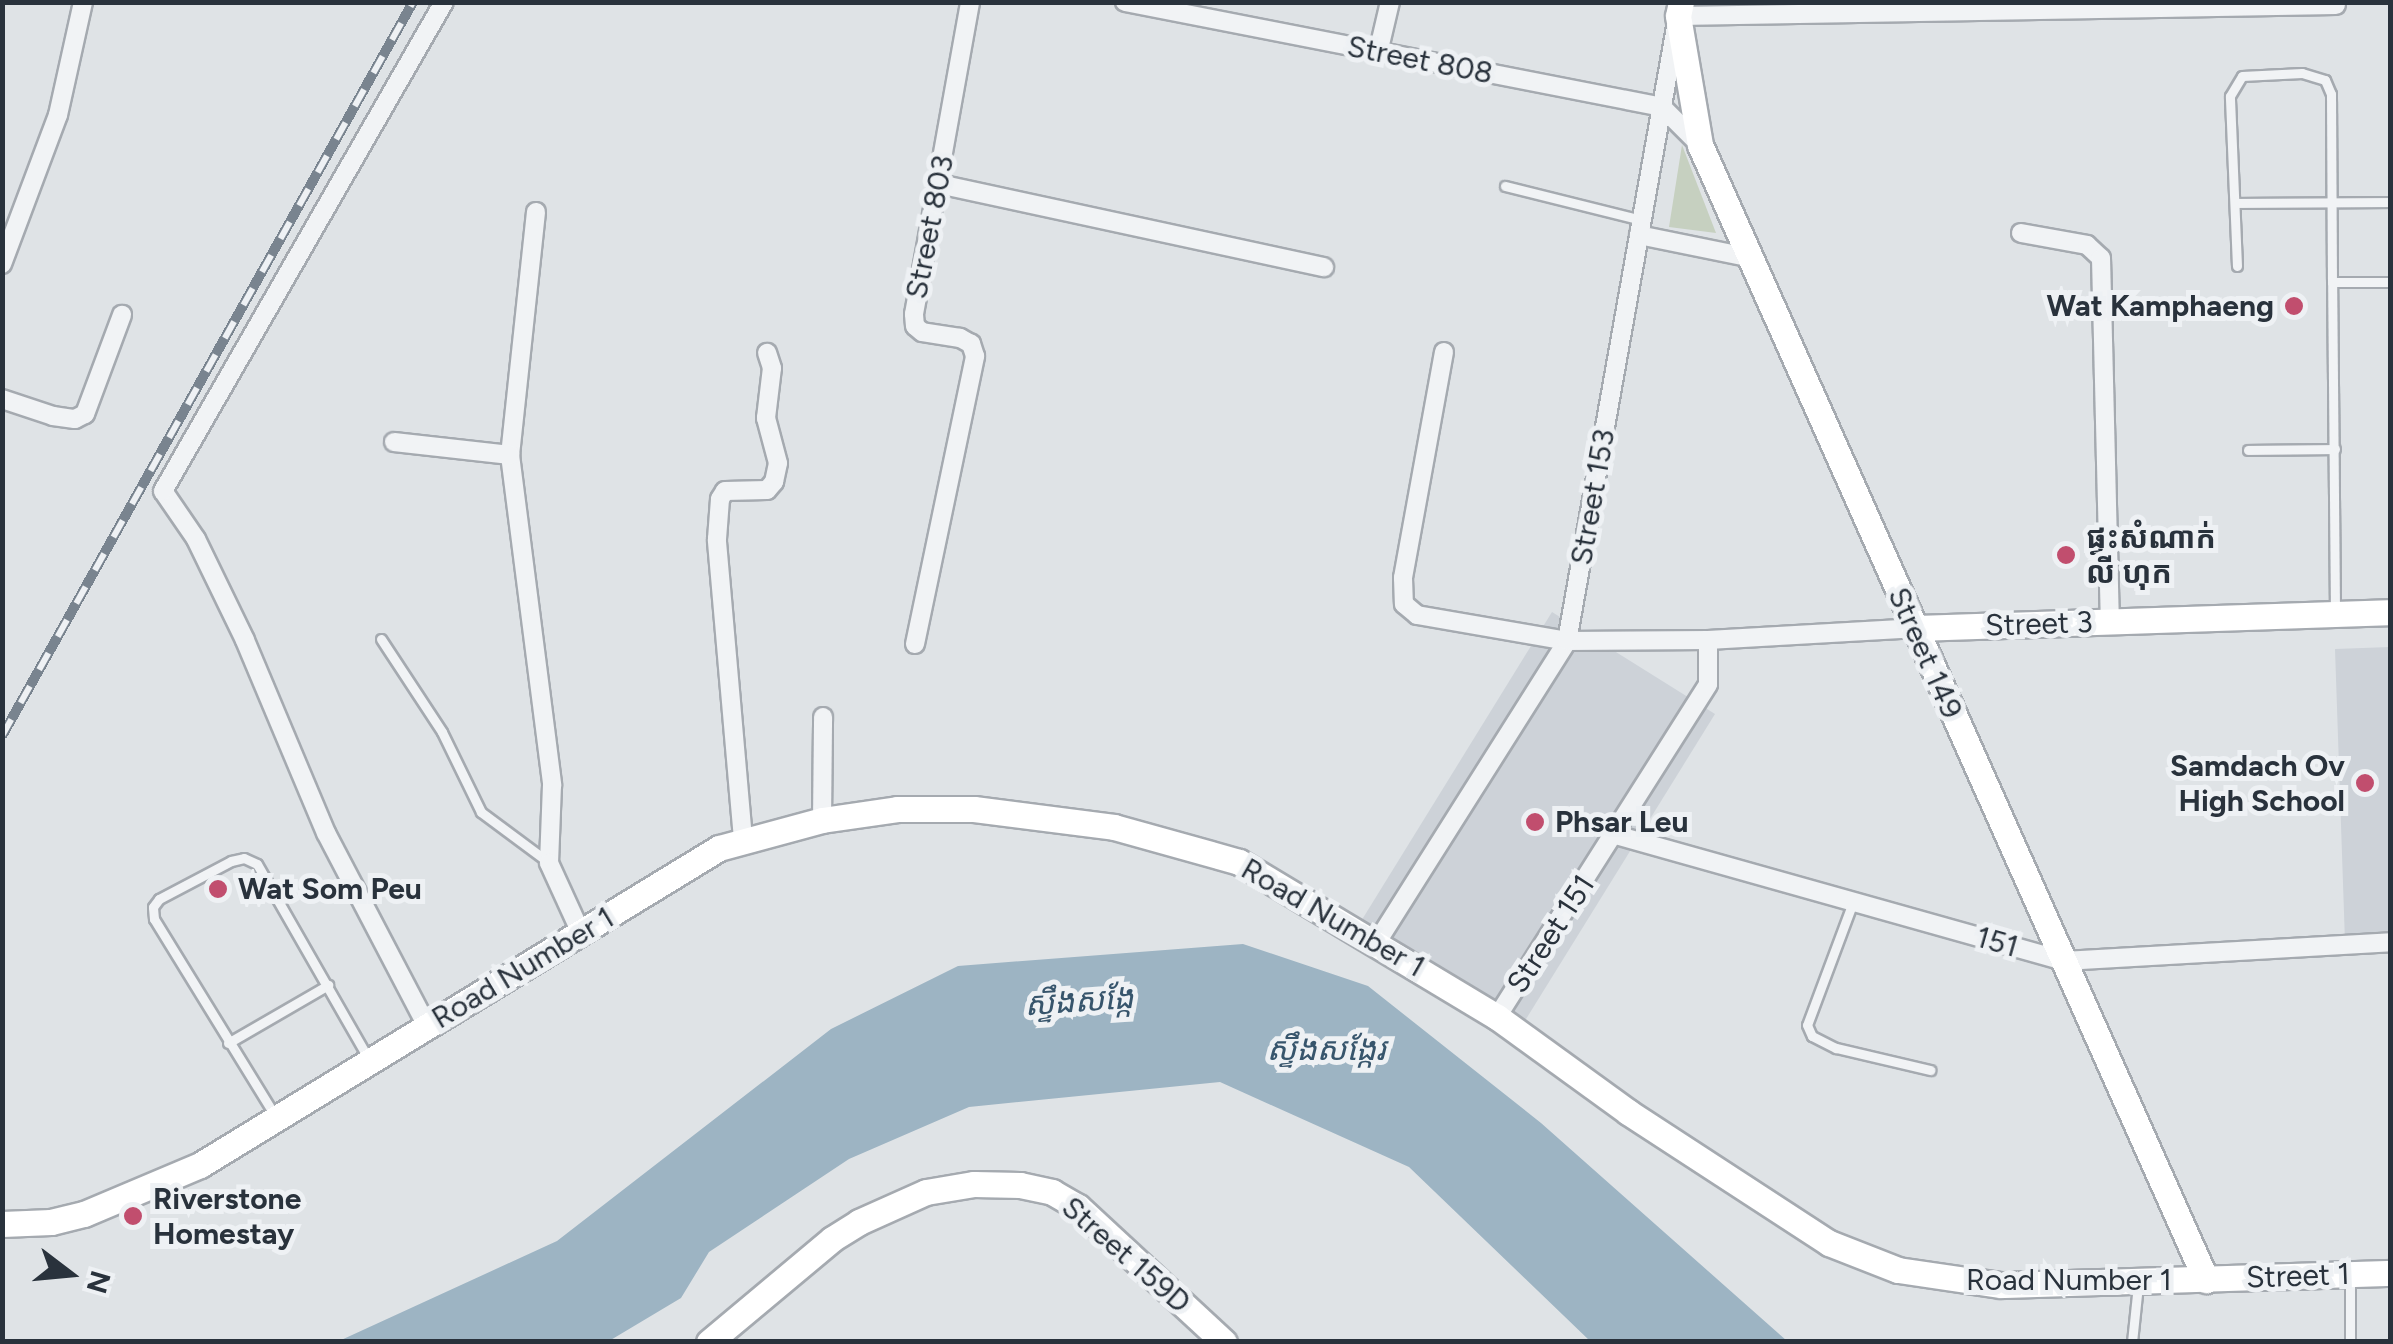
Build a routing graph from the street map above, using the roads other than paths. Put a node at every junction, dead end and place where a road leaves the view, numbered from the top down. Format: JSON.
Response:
{"nodes":[{"id":1,"x":84,"y":2,"type":"edge"},
{"id":2,"x":444,"y":2,"type":"edge"},
{"id":3,"x":970,"y":2,"type":"edge"},
{"id":4,"x":1125,"y":2,"type":"edge"},
{"id":5,"x":1390,"y":2,"type":"edge"},
{"id":6,"x":2336,"y":5,"type":"dead end"},
{"id":7,"x":1679,"y":9,"type":"edge"},
{"id":8,"x":1378,"y":53,"type":"junction"},
{"id":9,"x":1662,"y":107,"type":"junction"},
{"id":10,"x":1700,"y":144,"type":"junction"},
{"id":11,"x":939,"y":184,"type":"junction"},
{"id":12,"x":1505,"y":186,"type":"dead end"},
{"id":13,"x":2234,"y":202,"type":"junction"},
{"id":14,"x":2330,"y":202,"type":"junction"},
{"id":15,"x":2390,"y":202,"type":"edge"},
{"id":16,"x":536,"y":212,"type":"dead end"},
{"id":17,"x":1640,"y":228,"type":"junction"},
{"id":18,"x":2021,"y":233,"type":"dead end"},
{"id":19,"x":1747,"y":257,"type":"junction"},
{"id":20,"x":2,"y":264,"type":"edge"},
{"id":21,"x":1324,"y":266,"type":"dead end"},
{"id":22,"x":2238,"y":266,"type":"dead end"},
{"id":23,"x":2332,"y":282,"type":"junction"},
{"id":24,"x":2390,"y":282,"type":"edge"},
{"id":25,"x":122,"y":315,"type":"dead end"},
{"id":26,"x":1444,"y":352,"type":"dead end"},
{"id":27,"x":767,"y":353,"type":"dead end"},
{"id":28,"x":2,"y":400,"type":"edge"},
{"id":29,"x":394,"y":442,"type":"dead end"},
{"id":30,"x":2335,"y":449,"type":"junction"},
{"id":31,"x":2248,"y":450,"type":"dead end"},
{"id":32,"x":510,"y":455,"type":"junction"},
{"id":33,"x":2390,"y":612,"type":"edge"},
{"id":34,"x":2335,"y":614,"type":"junction"},
{"id":35,"x":2110,"y":621,"type":"junction"},
{"id":36,"x":1914,"y":628,"type":"junction"},
{"id":37,"x":381,"y":639,"type":"dead end"},
{"id":38,"x":1708,"y":640,"type":"junction"},
{"id":39,"x":1567,"y":641,"type":"junction"},
{"id":40,"x":914,"y":644,"type":"dead end"},
{"id":41,"x":822,"y":717,"type":"dead end"},
{"id":42,"x":822,"y":820,"type":"junction"},
{"id":43,"x":1616,"y":835,"type":"junction"},
{"id":44,"x":743,"y":838,"type":"junction"},
{"id":45,"x":550,"y":863,"type":"junction"},
{"id":46,"x":1854,"y":900,"type":"junction"},
{"id":47,"x":581,"y":933,"type":"junction"},
{"id":48,"x":1377,"y":942,"type":"junction"},
{"id":49,"x":2390,"y":942,"type":"edge"},
{"id":50,"x":2064,"y":961,"type":"junction"},
{"id":51,"x":328,"y":985,"type":"junction"},
{"id":52,"x":1497,"y":1017,"type":"junction"},
{"id":53,"x":427,"y":1026,"type":"junction"},
{"id":54,"x":228,"y":1043,"type":"junction"},
{"id":55,"x":370,"y":1062,"type":"junction"},
{"id":56,"x":1930,"y":1070,"type":"dead end"},
{"id":57,"x":278,"y":1120,"type":"junction"},
{"id":58,"x":2,"y":1224,"type":"edge"},
{"id":59,"x":2390,"y":1273,"type":"edge"},
{"id":60,"x":2350,"y":1274,"type":"junction"},
{"id":61,"x":2206,"y":1280,"type":"junction"},
{"id":62,"x":2138,"y":1282,"type":"junction"},
{"id":63,"x":709,"y":1342,"type":"edge"},
{"id":64,"x":1224,"y":1342,"type":"edge"},
{"id":65,"x":2132,"y":1342,"type":"edge"},
{"id":66,"x":2350,"y":1342,"type":"edge"}],
"edges":[{"from":1,"to":20,"type":"street"},
{"from":2,"to":53,"type":"street"},
{"from":3,"to":11,"type":"street","name":"Street 803"},
{"from":4,"to":8,"type":"street","name":"Street 808"},
{"from":5,"to":8,"type":"street"},
{"from":6,"to":7,"type":"street"},
{"from":7,"to":9,"type":"street","name":"Street 153"},
{"from":7,"to":10,"type":"street","name":"Street 149"},
{"from":8,"to":9,"type":"street","name":"Street 808"},
{"from":9,"to":10,"type":"street"},
{"from":9,"to":17,"type":"street","name":"Street 153"},
{"from":10,"to":19,"type":"street","name":"Street 149"},
{"from":11,"to":21,"type":"street"},
{"from":11,"to":40,"type":"street","name":"Street 803"},
{"from":12,"to":17,"type":"lane"},
{"from":13,"to":14,"type":"lane"},
{"from":13,"to":14,"type":"lane"},
{"from":13,"to":22,"type":"lane"},
{"from":14,"to":15,"type":"lane"},
{"from":14,"to":23,"type":"lane"},
{"from":16,"to":32,"type":"street"},
{"from":17,"to":19,"type":"street"},
{"from":17,"to":39,"type":"street","name":"Street 153"},
{"from":18,"to":35,"type":"street"},
{"from":19,"to":36,"type":"street","name":"Street 149"},
{"from":23,"to":24,"type":"lane"},
{"from":23,"to":30,"type":"lane"},
{"from":25,"to":28,"type":"street"},
{"from":26,"to":39,"type":"street","name":"Street 3"},
{"from":27,"to":44,"type":"street"},
{"from":29,"to":32,"type":"street"},
{"from":30,"to":31,"type":"lane"},
{"from":30,"to":34,"type":"lane"},
{"from":32,"to":45,"type":"street"},
{"from":33,"to":34,"type":"street","name":"Street 3"},
{"from":34,"to":35,"type":"street","name":"Street 3"},
{"from":35,"to":36,"type":"street","name":"Street 3"},
{"from":36,"to":38,"type":"street","name":"Street 3"},
{"from":36,"to":50,"type":"street","name":"Street 149"},
{"from":37,"to":45,"type":"lane"},
{"from":38,"to":39,"type":"street","name":"Street 3"},
{"from":38,"to":43,"type":"street","name":"Street 151"},
{"from":39,"to":48,"type":"street","name":"Street 153"},
{"from":41,"to":42,"type":"street"},
{"from":42,"to":44,"type":"street","name":"Road Number 1"},
{"from":42,"to":48,"type":"street","name":"Road Number 1"},
{"from":43,"to":46,"type":"street","name":"151"},
{"from":43,"to":52,"type":"street","name":"Street 151"},
{"from":44,"to":47,"type":"street","name":"Road Number 1"},
{"from":45,"to":47,"type":"street"},
{"from":46,"to":50,"type":"street","name":"151"},
{"from":46,"to":56,"type":"lane"},
{"from":47,"to":53,"type":"street","name":"Road Number 1"},
{"from":48,"to":52,"type":"street","name":"Road Number 1"},
{"from":49,"to":50,"type":"street","name":"151"},
{"from":50,"to":61,"type":"street","name":"Street 149"},
{"from":51,"to":54,"type":"lane"},
{"from":51,"to":54,"type":"lane"},
{"from":51,"to":55,"type":"lane"},
{"from":52,"to":62,"type":"street","name":"Road Number 1"},
{"from":53,"to":55,"type":"street","name":"Road Number 1"},
{"from":54,"to":57,"type":"lane"},
{"from":55,"to":57,"type":"street","name":"Road Number 1"},
{"from":57,"to":58,"type":"street","name":"Road Number 1"},
{"from":59,"to":60,"type":"street","name":"Street 1"},
{"from":60,"to":61,"type":"street","name":"Street 1"},
{"from":60,"to":66,"type":"lane"},
{"from":61,"to":62,"type":"street","name":"Road Number 1"},
{"from":62,"to":65,"type":"lane"},
{"from":63,"to":64,"type":"street","name":"Street 159D"}]}
